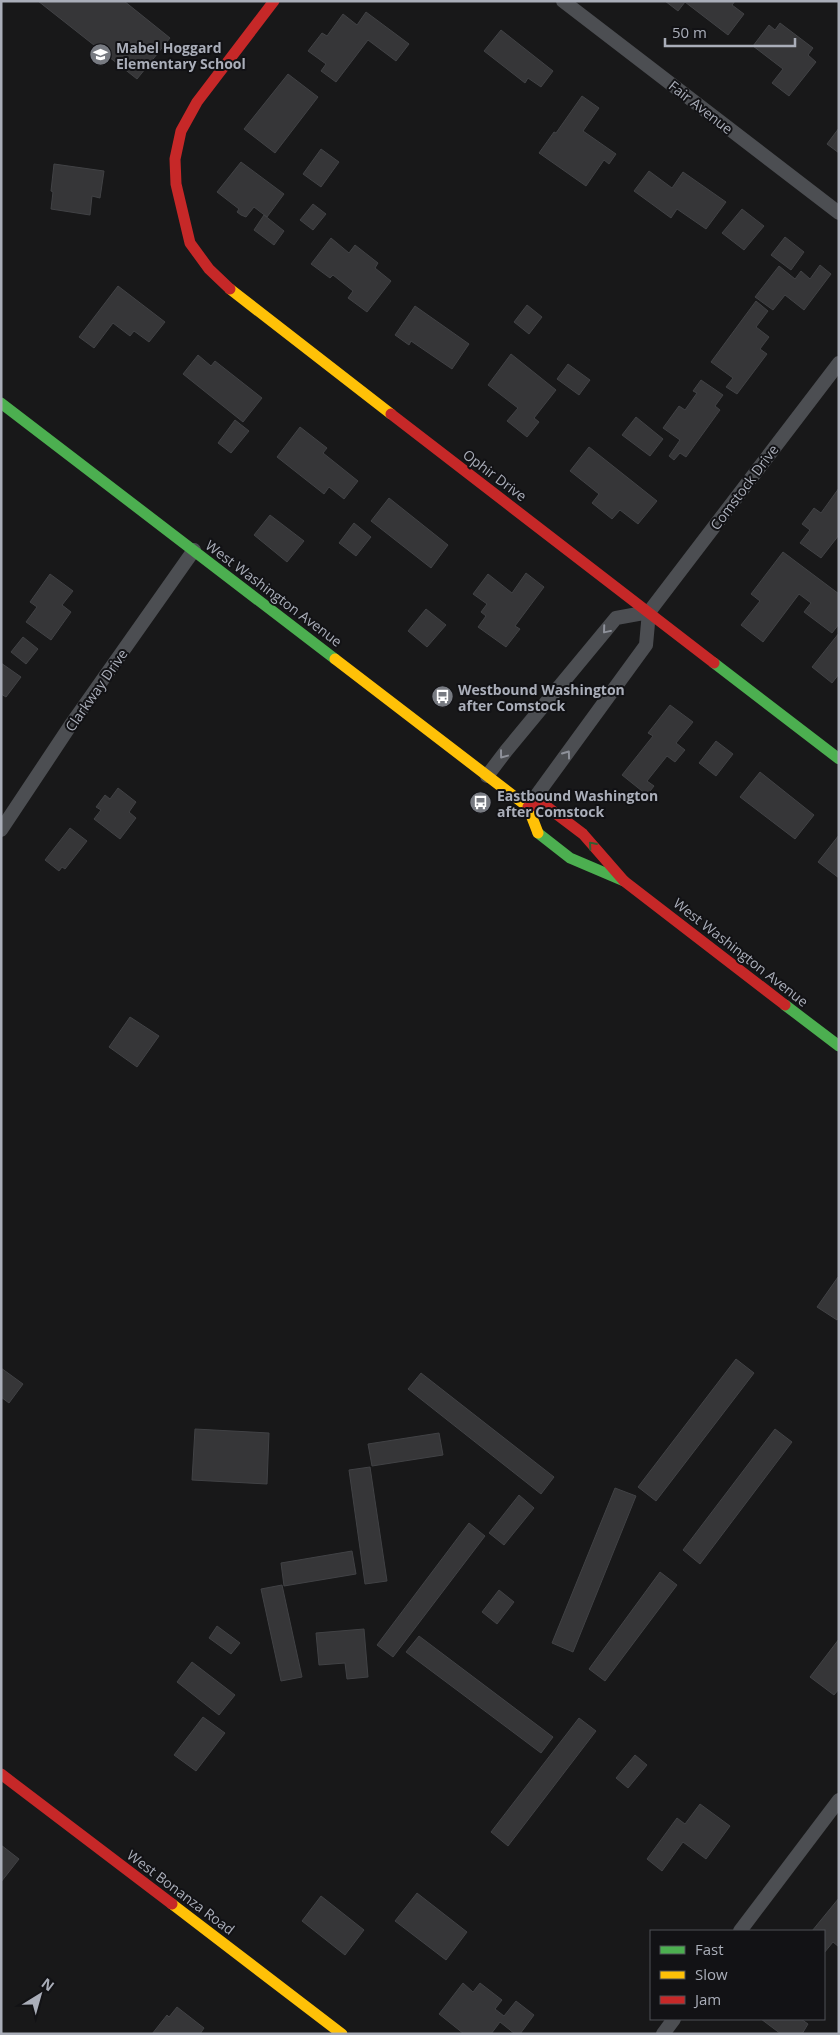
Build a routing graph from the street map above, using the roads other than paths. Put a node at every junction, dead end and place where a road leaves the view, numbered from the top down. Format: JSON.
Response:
{"nodes":[{"id":1,"x":274,"y":1,"type":"edge"},
{"id":2,"x":563,"y":1,"type":"edge"},
{"id":3,"x":839,"y":213,"type":"edge"},
{"id":4,"x":839,"y":363,"type":"edge"},
{"id":5,"x":1,"y":404,"type":"edge"},
{"id":6,"x":194,"y":550,"type":"junction"},
{"id":7,"x":649,"y":612,"type":"junction"},
{"id":8,"x":839,"y":759,"type":"edge"},
{"id":9,"x":488,"y":776,"type":"junction"},
{"id":10,"x":528,"y":807,"type":"junction"},
{"id":11,"x":1,"y":830,"type":"edge"},
{"id":12,"x":624,"y":881,"type":"junction"},
{"id":13,"x":839,"y":1046,"type":"edge"},
{"id":14,"x":1,"y":1774,"type":"edge"},
{"id":15,"x":839,"y":1800,"type":"edge"},
{"id":16,"x":741,"y":1930,"type":"edge"},
{"id":17,"x":673,"y":2020,"type":"edge"},
{"id":18,"x":342,"y":2034,"type":"edge"},
{"id":19,"x":663,"y":2034,"type":"edge"}],
"edges":[{"from":1,"to":7,"type":"main road","name":"Ophir Drive"},
{"from":2,"to":3,"type":"street","name":"Fair Avenue"},
{"from":4,"to":7,"type":"street","name":"Comstock Drive"},
{"from":5,"to":6,"type":"main road","name":"West Washington Avenue"},
{"from":6,"to":9,"type":"main road","name":"West Washington Avenue"},
{"from":6,"to":11,"type":"street","name":"Clarkway Drive"},
{"from":7,"to":8,"type":"main road","name":"Ophir Drive"},
{"from":7,"to":9,"type":"street","one_way":true},
{"from":10,"to":7,"type":"street","one_way":true},
{"from":9,"to":10,"type":"main road","name":"West Washington Avenue"},
{"from":10,"to":12,"type":"main road","name":"West Washington Avenue"},
{"from":12,"to":10,"type":"main road","name":"West Washington Avenue","one_way":true},
{"from":12,"to":13,"type":"main road","name":"West Washington Avenue"},
{"from":14,"to":18,"type":"main road","name":"West Bonanza Road"},
{"from":15,"to":16,"type":"street"},
{"from":17,"to":19,"type":"street"}]}
